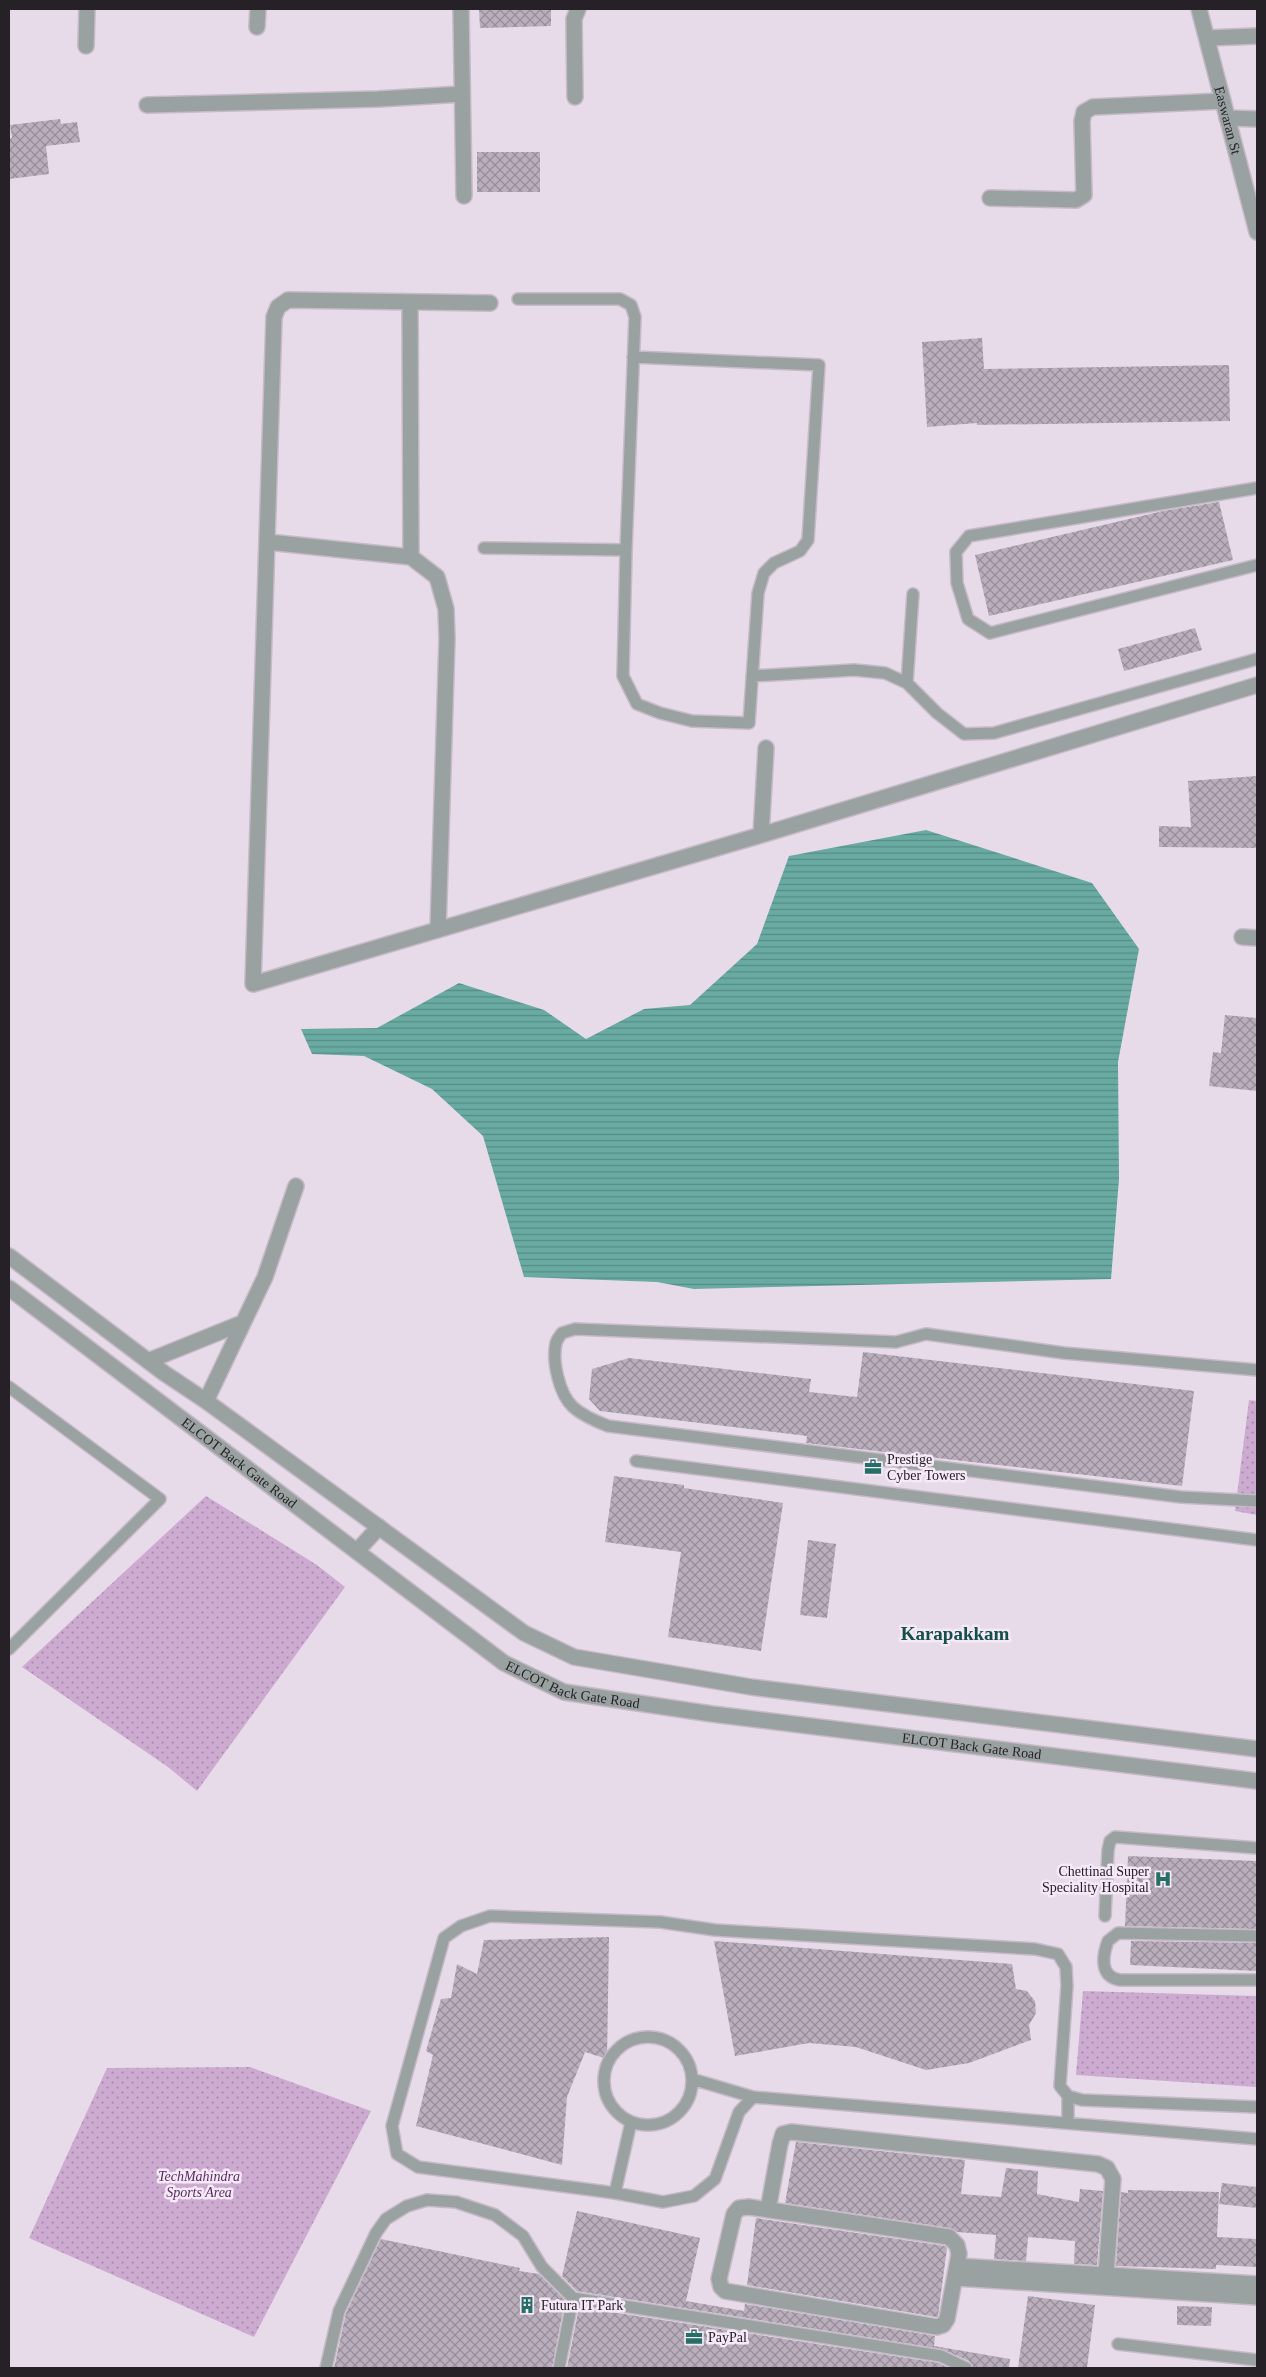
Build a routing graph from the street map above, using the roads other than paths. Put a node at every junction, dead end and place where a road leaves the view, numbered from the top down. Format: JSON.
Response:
{"nodes":[{"id":1,"x":87,"y":9,"type":"edge"},
{"id":2,"x":258,"y":9,"type":"edge"},
{"id":3,"x":461,"y":9,"type":"edge"},
{"id":4,"x":578,"y":9,"type":"edge"},
{"id":5,"x":1199,"y":9,"type":"edge"},
{"id":6,"x":257,"y":27,"type":"dead end"},
{"id":7,"x":1257,"y":36,"type":"edge"},
{"id":8,"x":1207,"y":38,"type":"junction"},
{"id":9,"x":86,"y":46,"type":"dead end"},
{"id":10,"x":462,"y":94,"type":"junction"},
{"id":11,"x":575,"y":97,"type":"dead end"},
{"id":12,"x":1223,"y":101,"type":"junction"},
{"id":13,"x":147,"y":105,"type":"dead end"},
{"id":14,"x":1227,"y":118,"type":"junction"},
{"id":15,"x":1257,"y":120,"type":"edge"},
{"id":16,"x":464,"y":196,"type":"dead end"},
{"id":17,"x":990,"y":198,"type":"dead end"},
{"id":18,"x":1257,"y":232,"type":"edge"},
{"id":19,"x":518,"y":299,"type":"dead end"},
{"id":20,"x":410,"y":302,"type":"junction"},
{"id":21,"x":490,"y":303,"type":"dead end"},
{"id":22,"x":633,"y":357,"type":"junction"},
{"id":23,"x":1257,"y":488,"type":"edge"},
{"id":24,"x":268,"y":542,"type":"junction"},
{"id":25,"x":484,"y":548,"type":"dead end"},
{"id":26,"x":626,"y":550,"type":"junction"},
{"id":27,"x":411,"y":557,"type":"junction"},
{"id":28,"x":1257,"y":565,"type":"edge"},
{"id":29,"x":913,"y":594,"type":"dead end"},
{"id":30,"x":1257,"y":659,"type":"edge"},
{"id":31,"x":752,"y":676,"type":"junction"},
{"id":32,"x":907,"y":683,"type":"junction"},
{"id":33,"x":1257,"y":685,"type":"edge"},
{"id":34,"x":766,"y":748,"type":"dead end"},
{"id":35,"x":761,"y":835,"type":"junction"},
{"id":36,"x":438,"y":930,"type":"junction"},
{"id":37,"x":296,"y":1186,"type":"dead end"},
{"id":38,"x":9,"y":1256,"type":"edge"},
{"id":39,"x":9,"y":1288,"type":"edge"},
{"id":40,"x":242,"y":1323,"type":"junction"},
{"id":41,"x":148,"y":1361,"type":"junction"},
{"id":42,"x":1257,"y":1370,"type":"edge"},
{"id":43,"x":9,"y":1387,"type":"edge"},
{"id":44,"x":206,"y":1401,"type":"junction"},
{"id":45,"x":636,"y":1461,"type":"dead end"},
{"id":46,"x":1257,"y":1501,"type":"edge"},
{"id":47,"x":379,"y":1527,"type":"junction"},
{"id":48,"x":1257,"y":1540,"type":"edge"},
{"id":49,"x":357,"y":1551,"type":"junction"},
{"id":50,"x":9,"y":1649,"type":"edge"},
{"id":51,"x":1257,"y":1749,"type":"edge"},
{"id":52,"x":1257,"y":1781,"type":"edge"},
{"id":53,"x":1257,"y":1848,"type":"edge"},
{"id":54,"x":1105,"y":1916,"type":"dead end"},
{"id":55,"x":1257,"y":1936,"type":"edge"},
{"id":56,"x":1257,"y":1980,"type":"edge"},
{"id":57,"x":692,"y":2079,"type":"junction"},
{"id":58,"x":1068,"y":2096,"type":"junction"},
{"id":59,"x":753,"y":2097,"type":"junction"},
{"id":60,"x":1257,"y":2107,"type":"edge"},
{"id":61,"x":631,"y":2122,"type":"junction"},
{"id":62,"x":1068,"y":2122,"type":"junction"},
{"id":63,"x":1257,"y":2139,"type":"edge"},
{"id":64,"x":615,"y":2193,"type":"junction"},
{"id":65,"x":768,"y":2210,"type":"junction"},
{"id":66,"x":957,"y":2272,"type":"junction"},
{"id":67,"x":1106,"y":2275,"type":"junction"},
{"id":68,"x":1257,"y":2284,"type":"edge"},
{"id":69,"x":1257,"y":2297,"type":"edge"},
{"id":70,"x":574,"y":2298,"type":"junction"},
{"id":71,"x":1118,"y":2344,"type":"dead end"},
{"id":72,"x":1257,"y":2360,"type":"edge"},
{"id":73,"x":326,"y":2368,"type":"edge"},
{"id":74,"x":559,"y":2368,"type":"edge"},
{"id":75,"x":966,"y":2368,"type":"edge"}],
"edges":[{"from":1,"to":9,"type":"street"},
{"from":2,"to":6,"type":"street"},
{"from":3,"to":10,"type":"street"},
{"from":4,"to":11,"type":"street"},
{"from":5,"to":8,"type":"street","name":"Easwaran St"},
{"from":7,"to":8,"type":"street"},
{"from":8,"to":12,"type":"street","name":"Easwaran St"},
{"from":10,"to":13,"type":"street"},
{"from":10,"to":16,"type":"street"},
{"from":12,"to":14,"type":"street","name":"Easwaran St"},
{"from":12,"to":17,"type":"street"},
{"from":14,"to":15,"type":"street"},
{"from":14,"to":18,"type":"street","name":"Easwaran St"},
{"from":19,"to":22,"type":"lane"},
{"from":20,"to":21,"type":"street"},
{"from":20,"to":24,"type":"street"},
{"from":20,"to":27,"type":"street"},
{"from":22,"to":26,"type":"lane"},
{"from":22,"to":31,"type":"lane"},
{"from":23,"to":28,"type":"lane"},
{"from":24,"to":27,"type":"street"},
{"from":24,"to":36,"type":"street"},
{"from":25,"to":26,"type":"lane"},
{"from":26,"to":31,"type":"lane"},
{"from":27,"to":36,"type":"street"},
{"from":29,"to":32,"type":"lane"},
{"from":30,"to":32,"type":"lane"},
{"from":31,"to":32,"type":"lane"},
{"from":33,"to":35,"type":"street"},
{"from":34,"to":35,"type":"street"},
{"from":35,"to":36,"type":"street"},
{"from":37,"to":40,"type":"street"},
{"from":38,"to":41,"type":"street","name":"ELCOT Back Gate Road"},
{"from":39,"to":49,"type":"street","name":"ELCOT Back Gate Road"},
{"from":40,"to":41,"type":"street"},
{"from":40,"to":44,"type":"street"},
{"from":41,"to":44,"type":"street","name":"ELCOT Back Gate Road"},
{"from":42,"to":46,"type":"lane"},
{"from":43,"to":50,"type":"lane"},
{"from":44,"to":47,"type":"street","name":"ELCOT Back Gate Road"},
{"from":45,"to":48,"type":"lane"},
{"from":47,"to":49,"type":"street"},
{"from":47,"to":51,"type":"street","name":"ELCOT Back Gate Road"},
{"from":49,"to":52,"type":"street","name":"ELCOT Back Gate Road"},
{"from":53,"to":54,"type":"lane"},
{"from":55,"to":56,"type":"lane"},
{"from":57,"to":59,"type":"lane"},
{"from":57,"to":61,"type":"lane"},
{"from":57,"to":61,"type":"lane"},
{"from":58,"to":60,"type":"lane"},
{"from":58,"to":62,"type":"lane"},
{"from":58,"to":64,"type":"lane"},
{"from":59,"to":62,"type":"lane"},
{"from":59,"to":64,"type":"lane"},
{"from":61,"to":64,"type":"lane"},
{"from":62,"to":63,"type":"lane"},
{"from":65,"to":66,"type":"street"},
{"from":65,"to":66,"type":"street"},
{"from":65,"to":67,"type":"street"},
{"from":66,"to":67,"type":"street"},
{"from":66,"to":69,"type":"street"},
{"from":67,"to":68,"type":"street"},
{"from":70,"to":73,"type":"lane"},
{"from":70,"to":74,"type":"lane"},
{"from":70,"to":75,"type":"lane"},
{"from":71,"to":72,"type":"lane"}]}
